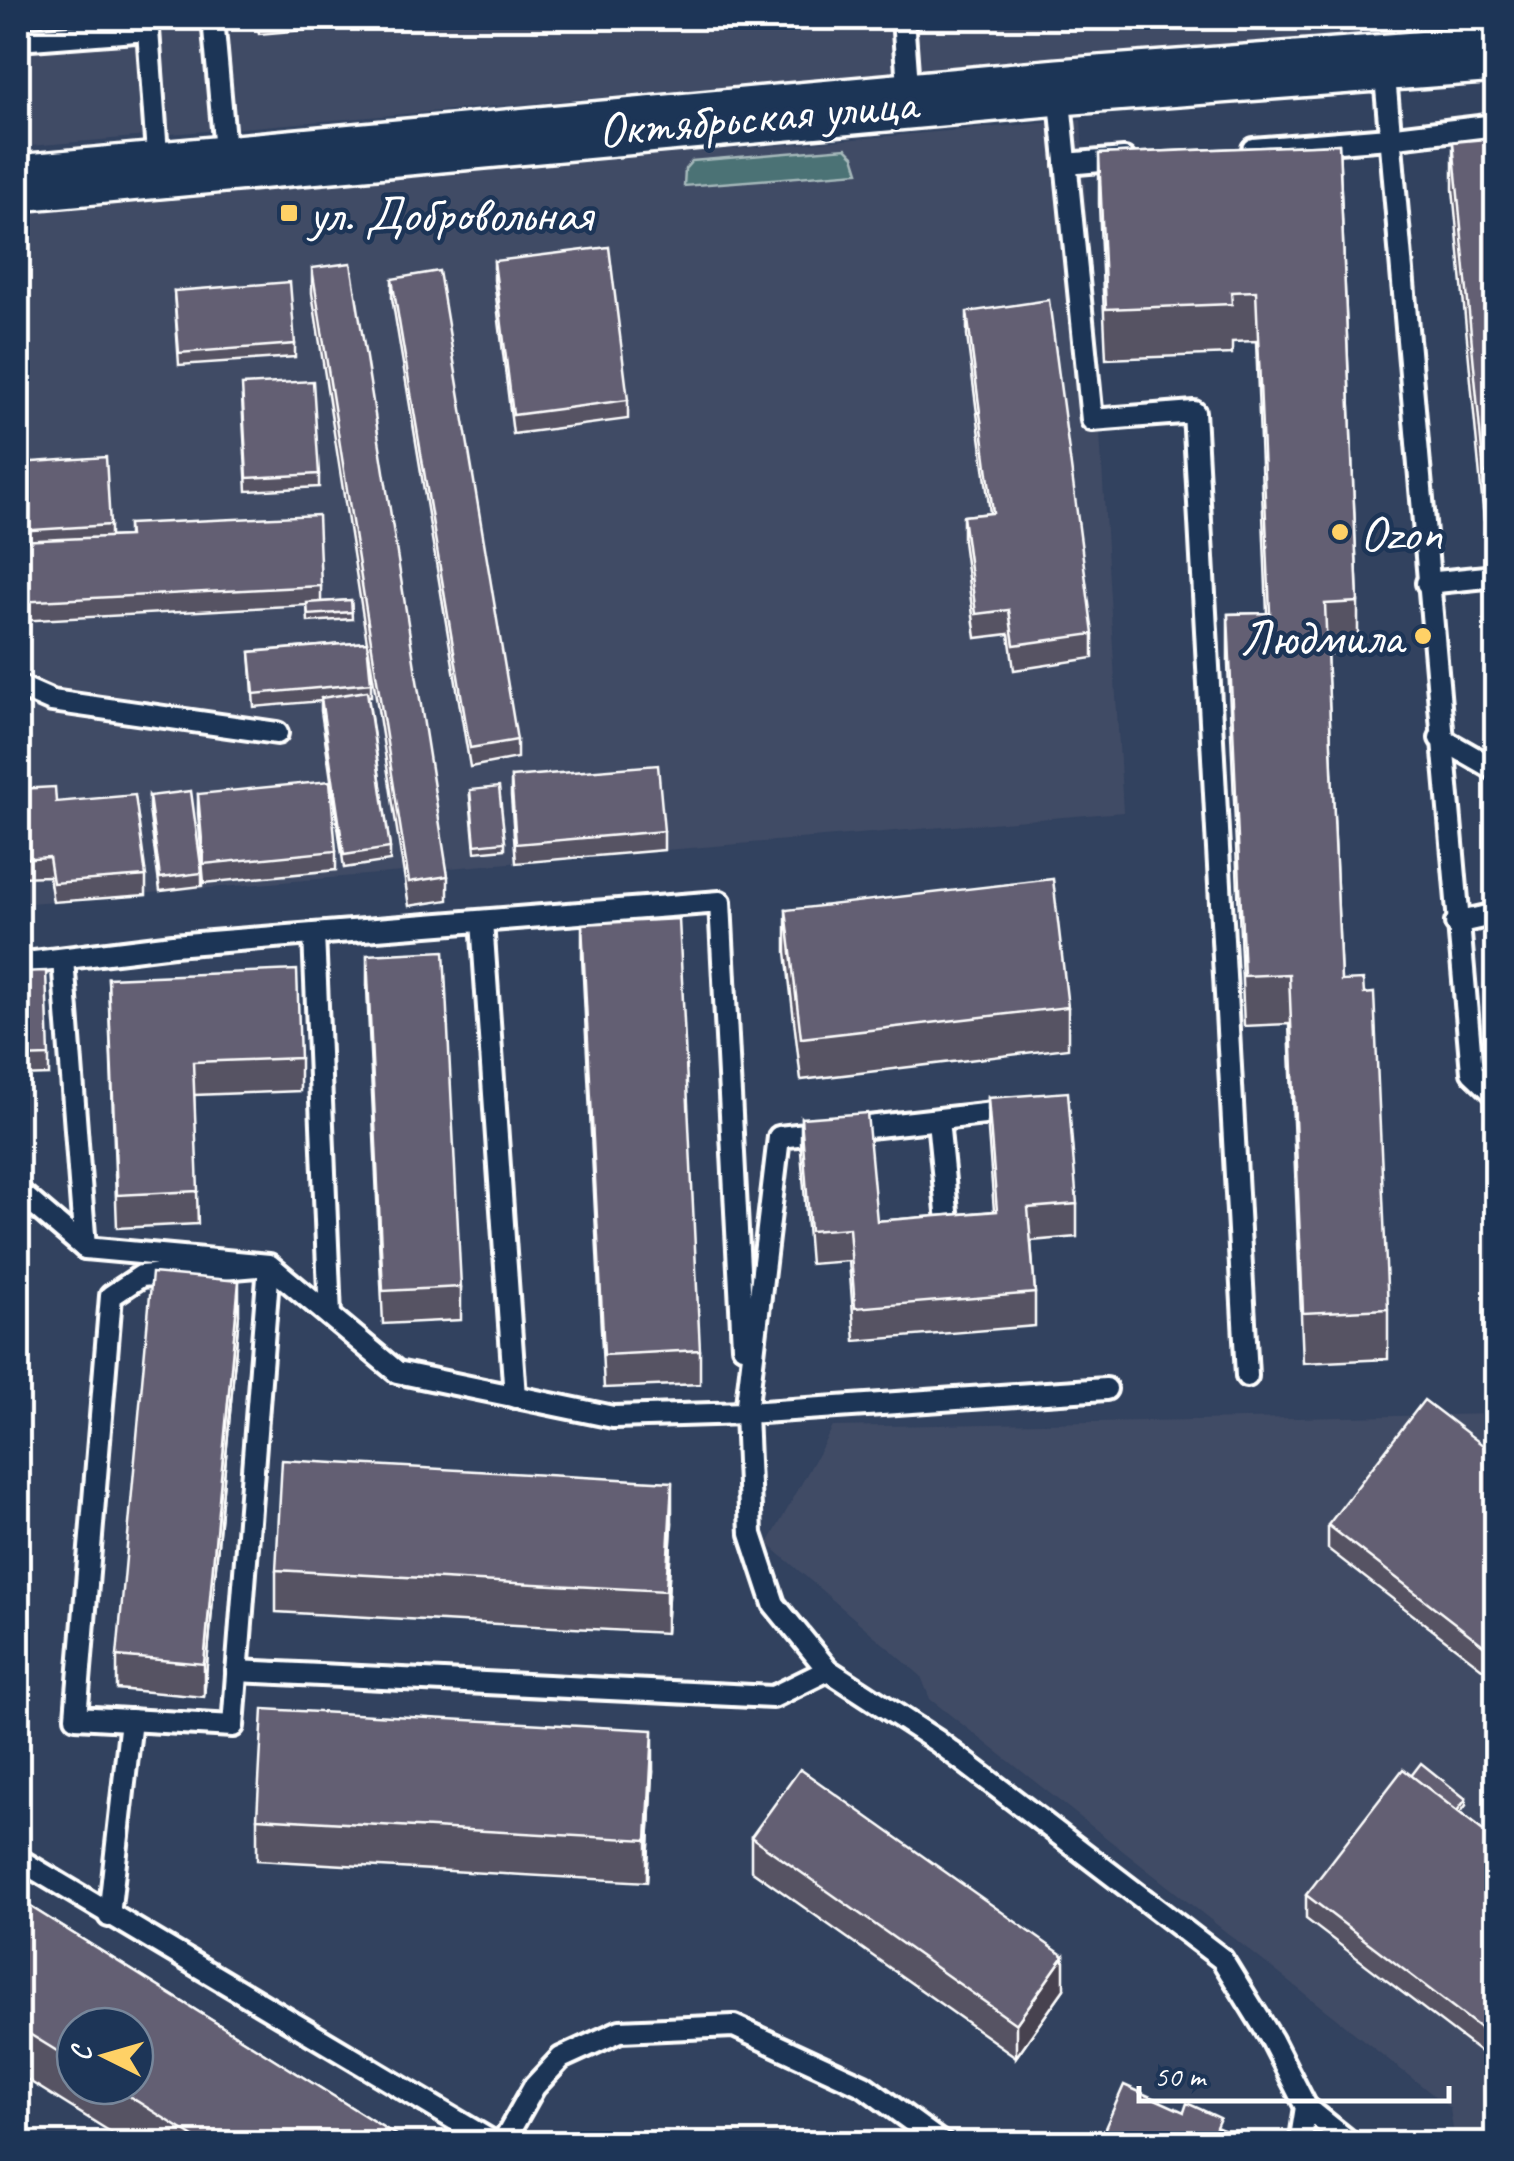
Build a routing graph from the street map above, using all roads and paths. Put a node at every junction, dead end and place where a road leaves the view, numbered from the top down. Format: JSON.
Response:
{"nodes":[{"id":1,"x":213,"y":18,"type":"edge"},
{"id":2,"x":903,"y":18,"type":"edge"},
{"id":3,"x":18,"y":40,"type":"edge"},
{"id":4,"x":1496,"y":54,"type":"edge"},
{"id":5,"x":1384,"y":63,"type":"junction"},
{"id":6,"x":1058,"y":87,"type":"junction"},
{"id":7,"x":909,"y":101,"type":"junction"},
{"id":8,"x":1496,"y":125,"type":"edge"},
{"id":9,"x":1388,"y":138,"type":"junction"},
{"id":10,"x":1237,"y":150,"type":"edge"},
{"id":11,"x":1142,"y":158,"type":"edge"},
{"id":12,"x":226,"y":164,"type":"junction"},
{"id":13,"x":1066,"y":164,"type":"junction"},
{"id":14,"x":158,"y":170,"type":"junction"},
{"id":15,"x":18,"y":183,"type":"edge"},
{"id":16,"x":1496,"y":576,"type":"edge"},
{"id":17,"x":1427,"y":582,"type":"junction"},
{"id":18,"x":18,"y":686,"type":"edge"},
{"id":19,"x":277,"y":732,"type":"dead end"},
{"id":20,"x":1440,"y":738,"type":"junction"},
{"id":21,"x":1496,"y":770,"type":"edge"},
{"id":22,"x":1496,"y":914,"type":"edge"},
{"id":23,"x":482,"y":921,"type":"junction"},
{"id":24,"x":1456,"y":923,"type":"junction"},
{"id":25,"x":314,"y":934,"type":"junction"},
{"id":26,"x":64,"y":958,"type":"junction"},
{"id":27,"x":18,"y":964,"type":"edge"},
{"id":28,"x":1496,"y":1095,"type":"edge"},
{"id":29,"x":1028,"y":1110,"type":"edge"},
{"id":30,"x":938,"y":1120,"type":"junction"},
{"id":31,"x":18,"y":1192,"type":"edge"},
{"id":32,"x":950,"y":1243,"type":"edge"},
{"id":33,"x":85,"y":1248,"type":"junction"},
{"id":34,"x":269,"y":1265,"type":"junction"},
{"id":35,"x":330,"y":1316,"type":"junction"},
{"id":36,"x":1247,"y":1376,"type":"dead end"},
{"id":37,"x":1106,"y":1389,"type":"dead end"},
{"id":38,"x":514,"y":1397,"type":"junction"},
{"id":39,"x":746,"y":1413,"type":"junction"},
{"id":40,"x":828,"y":1670,"type":"junction"},
{"id":41,"x":237,"y":1671,"type":"junction"},
{"id":42,"x":130,"y":1720,"type":"junction"},
{"id":43,"x":18,"y":1859,"type":"edge"},
{"id":44,"x":109,"y":1916,"type":"junction"},
{"id":45,"x":1306,"y":2107,"type":"junction"},
{"id":46,"x":499,"y":2144,"type":"edge"},
{"id":47,"x":943,"y":2144,"type":"edge"},
{"id":48,"x":1300,"y":2144,"type":"edge"},
{"id":49,"x":1352,"y":2144,"type":"edge"}],
"edges":[{"from":1,"to":12,"type":"lane"},
{"from":2,"to":7,"type":"lane"},
{"from":3,"to":14,"type":"lane"},
{"from":4,"to":5,"type":"main road","name":"Октябрьская улица"},
{"from":5,"to":6,"type":"main road","name":"Октябрьская улица"},
{"from":5,"to":9,"type":"lane"},
{"from":6,"to":7,"type":"main road","name":"Октябрьская улица"},
{"from":6,"to":13,"type":"lane"},
{"from":7,"to":12,"type":"main road","name":"Октябрьская улица"},
{"from":8,"to":9,"type":"lane"},
{"from":9,"to":10,"type":"lane"},
{"from":9,"to":17,"type":"lane"},
{"from":11,"to":13,"type":"lane"},
{"from":12,"to":14,"type":"main road","name":"Октябрьская улица"},
{"from":13,"to":36,"type":"lane"},
{"from":14,"to":15,"type":"main road","name":"Октябрьская улица"},
{"from":16,"to":17,"type":"lane"},
{"from":17,"to":20,"type":"lane"},
{"from":18,"to":19,"type":"lane"},
{"from":20,"to":21,"type":"lane"},
{"from":20,"to":24,"type":"lane"},
{"from":22,"to":24,"type":"lane"},
{"from":23,"to":25,"type":"lane"},
{"from":23,"to":38,"type":"lane"},
{"from":23,"to":39,"type":"lane"},
{"from":24,"to":28,"type":"lane"},
{"from":25,"to":26,"type":"lane"},
{"from":25,"to":35,"type":"lane"},
{"from":26,"to":27,"type":"lane"},
{"from":26,"to":33,"type":"lane"},
{"from":29,"to":30,"type":"lane"},
{"from":30,"to":32,"type":"lane"},
{"from":30,"to":39,"type":"lane"},
{"from":31,"to":33,"type":"lane"},
{"from":33,"to":34,"type":"lane"},
{"from":34,"to":35,"type":"lane"},
{"from":34,"to":41,"type":"lane"},
{"from":34,"to":42,"type":"lane"},
{"from":35,"to":38,"type":"lane"},
{"from":37,"to":39,"type":"lane"},
{"from":38,"to":39,"type":"lane"},
{"from":39,"to":40,"type":"lane"},
{"from":40,"to":41,"type":"lane"},
{"from":40,"to":45,"type":"lane"},
{"from":41,"to":42,"type":"lane"},
{"from":42,"to":44,"type":"lane"},
{"from":43,"to":44,"type":"lane"},
{"from":44,"to":46,"type":"lane"},
{"from":45,"to":48,"type":"lane"},
{"from":45,"to":49,"type":"lane"},
{"from":46,"to":47,"type":"lane"}]}
